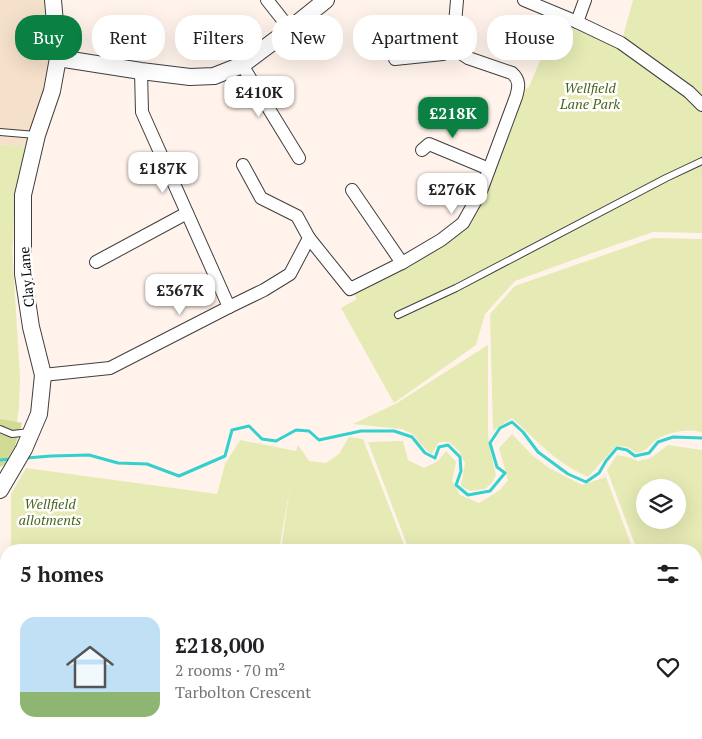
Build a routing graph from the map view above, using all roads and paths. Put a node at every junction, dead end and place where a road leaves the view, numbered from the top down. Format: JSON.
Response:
{"nodes":[{"id":1,"x":53,"y":0,"type":"edge"},
{"id":2,"x":267,"y":0,"type":"edge"},
{"id":3,"x":326,"y":0,"type":"edge"},
{"id":4,"x":458,"y":0,"type":"edge"},
{"id":5,"x":524,"y":0,"type":"edge"},
{"id":6,"x":585,"y":0,"type":"edge"},
{"id":7,"x":54,"y":15,"type":"edge"},
{"id":8,"x":279,"y":15,"type":"edge"},
{"id":9,"x":307,"y":15,"type":"edge"},
{"id":10,"x":456,"y":15,"type":"edge"},
{"id":11,"x":577,"y":22,"type":"junction"},
{"id":12,"x":272,"y":42,"type":"edge"},
{"id":13,"x":58,"y":60,"type":"edge"},
{"id":14,"x":71,"y":60,"type":"edge"},
{"id":15,"x":474,"y":60,"type":"edge"},
{"id":16,"x":242,"y":65,"type":"junction"},
{"id":17,"x":141,"y":71,"type":"junction"},
{"id":18,"x":702,"y":105,"type":"edge"},
{"id":19,"x":0,"y":132,"type":"edge"},
{"id":20,"x":37,"y":135,"type":"junction"},
{"id":21,"x":422,"y":150,"type":"dead end"},
{"id":22,"x":299,"y":158,"type":"dead end"},
{"id":23,"x":702,"y":161,"type":"edge"},
{"id":24,"x":243,"y":165,"type":"dead end"},
{"id":25,"x":489,"y":169,"type":"junction"},
{"id":26,"x":352,"y":190,"type":"dead end"},
{"id":27,"x":187,"y":213,"type":"junction"},
{"id":28,"x":309,"y":238,"type":"junction"},
{"id":29,"x":96,"y":262,"type":"dead end"},
{"id":30,"x":402,"y":263,"type":"junction"},
{"id":31,"x":229,"y":307,"type":"junction"},
{"id":32,"x":398,"y":314,"type":"dead end"},
{"id":33,"x":43,"y":375,"type":"junction"},
{"id":34,"x":0,"y":429,"type":"edge"},
{"id":35,"x":31,"y":432,"type":"junction"},
{"id":36,"x":0,"y":490,"type":"edge"}],
"edges":[{"from":1,"to":7,"type":"street","name":"Clay Lane"},
{"from":2,"to":8,"type":"street"},
{"from":3,"to":9,"type":"street"},
{"from":4,"to":10,"type":"street"},
{"from":5,"to":11,"type":"street"},
{"from":6,"to":11,"type":"street"},
{"from":11,"to":18,"type":"street"},
{"from":12,"to":16,"type":"street"},
{"from":13,"to":20,"type":"street","name":"Clay Lane"},
{"from":14,"to":17,"type":"street"},
{"from":15,"to":25,"type":"street"},
{"from":16,"to":17,"type":"street"},
{"from":16,"to":22,"type":"street"},
{"from":17,"to":27,"type":"street"},
{"from":19,"to":20,"type":"lane"},
{"from":20,"to":33,"type":"street","name":"Clay Lane"},
{"from":21,"to":25,"type":"street"},
{"from":23,"to":32,"type":"lane"},
{"from":24,"to":28,"type":"street"},
{"from":25,"to":30,"type":"street"},
{"from":26,"to":30,"type":"street"},
{"from":27,"to":29,"type":"street"},
{"from":27,"to":31,"type":"street"},
{"from":28,"to":30,"type":"street"},
{"from":28,"to":31,"type":"street"},
{"from":31,"to":33,"type":"street"},
{"from":33,"to":35,"type":"street","name":"Clay Lane"},
{"from":34,"to":35,"type":"lane"},
{"from":35,"to":36,"type":"street","name":"Clay Lane"}]}
